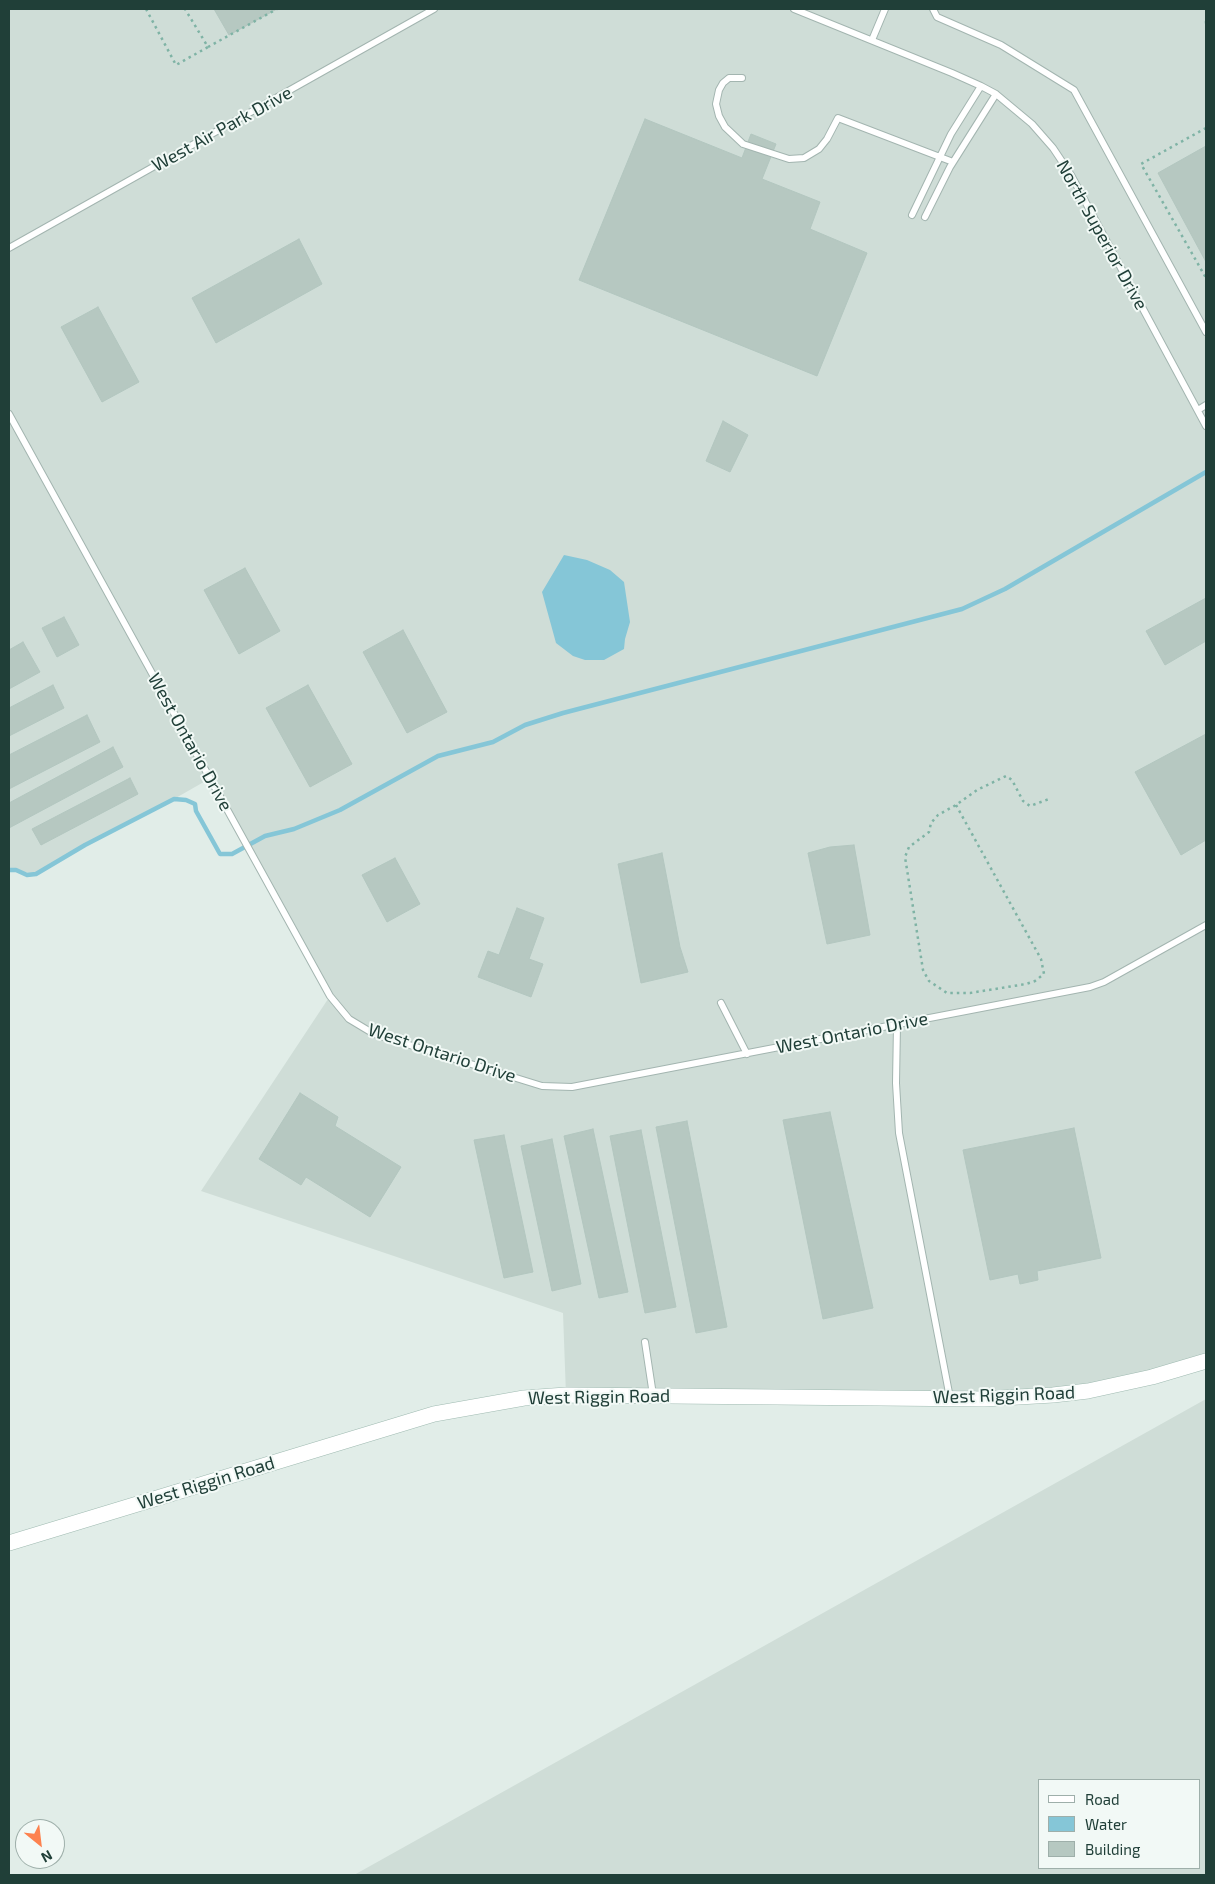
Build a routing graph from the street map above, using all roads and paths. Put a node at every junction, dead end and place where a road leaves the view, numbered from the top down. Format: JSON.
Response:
{"nodes":[{"id":1,"x":146,"y":9,"type":"edge"},
{"id":2,"x":185,"y":9,"type":"edge"},
{"id":3,"x":277,"y":9,"type":"edge"},
{"id":4,"x":434,"y":9,"type":"edge"},
{"id":5,"x":794,"y":9,"type":"edge"},
{"id":6,"x":885,"y":9,"type":"edge"},
{"id":7,"x":933,"y":9,"type":"edge"},
{"id":8,"x":872,"y":40,"type":"junction"},
{"id":9,"x":208,"y":47,"type":"junction"},
{"id":10,"x":742,"y":78,"type":"dead end"},
{"id":11,"x":981,"y":86,"type":"junction"},
{"id":12,"x":996,"y":94,"type":"junction"},
{"id":13,"x":1206,"y":128,"type":"edge"},
{"id":14,"x":941,"y":157,"type":"junction"},
{"id":15,"x":953,"y":162,"type":"junction"},
{"id":16,"x":912,"y":215,"type":"dead end"},
{"id":17,"x":925,"y":217,"type":"dead end"},
{"id":18,"x":9,"y":248,"type":"edge"},
{"id":19,"x":1206,"y":278,"type":"edge"},
{"id":20,"x":1206,"y":332,"type":"edge"},
{"id":21,"x":1206,"y":405,"type":"edge"},
{"id":22,"x":1198,"y":410,"type":"junction"},
{"id":23,"x":9,"y":414,"type":"edge"},
{"id":24,"x":1206,"y":426,"type":"edge"},
{"id":25,"x":1049,"y":799,"type":"dead end"},
{"id":26,"x":956,"y":805,"type":"junction"},
{"id":27,"x":1206,"y":926,"type":"edge"},
{"id":28,"x":721,"y":1003,"type":"dead end"},
{"id":29,"x":897,"y":1025,"type":"junction"},
{"id":30,"x":746,"y":1054,"type":"junction"},
{"id":31,"x":645,"y":1342,"type":"dead end"},
{"id":32,"x":1206,"y":1361,"type":"edge"},
{"id":33,"x":653,"y":1396,"type":"junction"},
{"id":34,"x":950,"y":1398,"type":"junction"},
{"id":35,"x":9,"y":1543,"type":"edge"}],
"edges":[{"from":1,"to":9,"type":"path"},
{"from":2,"to":9,"type":"path"},
{"from":3,"to":9,"type":"path"},
{"from":4,"to":18,"type":"lane","name":"West Air Park Drive"},
{"from":5,"to":8,"type":"lane","name":"North Superior Drive"},
{"from":6,"to":8,"type":"lane"},
{"from":7,"to":20,"type":"lane"},
{"from":8,"to":11,"type":"lane","name":"North Superior Drive"},
{"from":10,"to":14,"type":"lane"},
{"from":11,"to":12,"type":"lane","name":"North Superior Drive"},
{"from":11,"to":14,"type":"lane"},
{"from":12,"to":15,"type":"lane"},
{"from":12,"to":22,"type":"lane","name":"North Superior Drive"},
{"from":13,"to":19,"type":"path"},
{"from":14,"to":15,"type":"lane"},
{"from":14,"to":16,"type":"lane"},
{"from":15,"to":17,"type":"lane"},
{"from":21,"to":22,"type":"lane"},
{"from":22,"to":24,"type":"lane","name":"North Superior Drive"},
{"from":23,"to":30,"type":"lane","name":"West Ontario Drive"},
{"from":25,"to":26,"type":"path"},
{"from":26,"to":26,"type":"path"},
{"from":27,"to":29,"type":"lane","name":"West Ontario Drive"},
{"from":28,"to":30,"type":"lane"},
{"from":29,"to":30,"type":"lane","name":"West Ontario Drive"},
{"from":29,"to":34,"type":"lane"},
{"from":31,"to":33,"type":"lane"},
{"from":32,"to":34,"type":"street","name":"West Riggin Road"},
{"from":33,"to":34,"type":"street","name":"West Riggin Road"},
{"from":33,"to":35,"type":"street","name":"West Riggin Road"}]}
